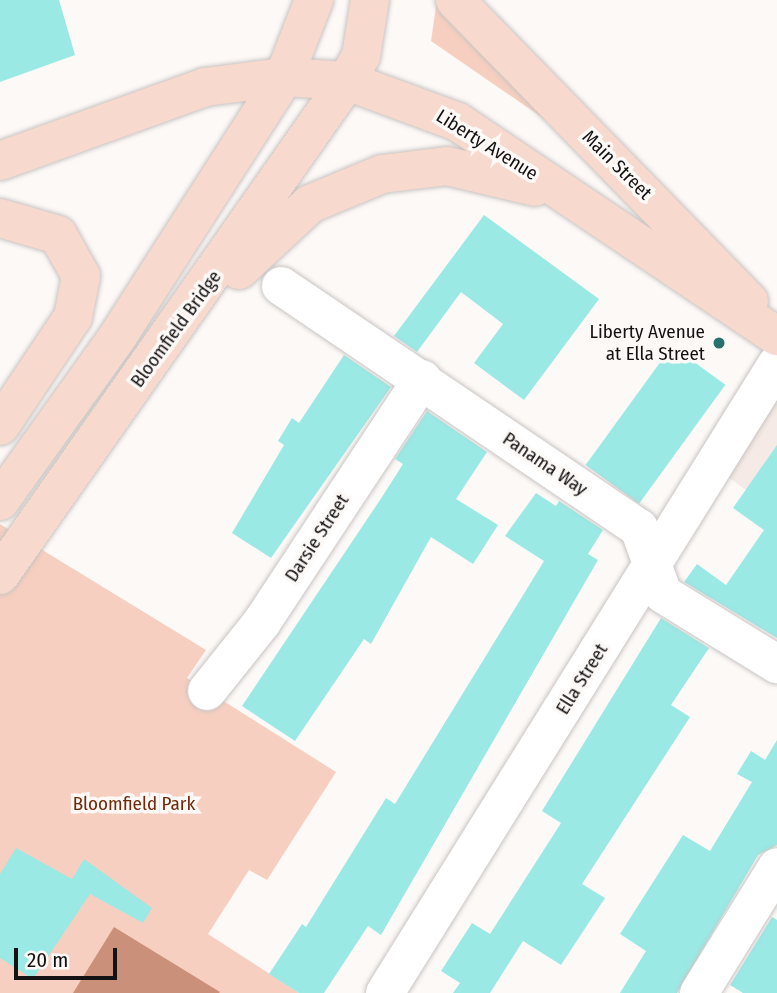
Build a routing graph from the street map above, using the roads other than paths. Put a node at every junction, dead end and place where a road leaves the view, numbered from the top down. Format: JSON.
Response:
{"nodes":[{"id":1,"x":314,"y":0,"type":"edge"},
{"id":2,"x":370,"y":0,"type":"edge"},
{"id":3,"x":455,"y":0,"type":"edge"},
{"id":4,"x":284,"y":77,"type":"junction"},
{"id":5,"x":347,"y":81,"type":"junction"},
{"id":6,"x":0,"y":161,"type":"edge"},
{"id":7,"x":278,"y":212,"type":"junction"},
{"id":8,"x":0,"y":218,"type":"edge"},
{"id":9,"x":620,"y":235,"type":"junction"},
{"id":10,"x":281,"y":286,"type":"dead end"},
{"id":11,"x":777,"y":330,"type":"edge"},
{"id":12,"x":777,"y":336,"type":"edge"},
{"id":13,"x":777,"y":364,"type":"edge"},
{"id":14,"x":422,"y":379,"type":"junction"},
{"id":15,"x":0,"y":426,"type":"edge"},
{"id":16,"x":0,"y":501,"type":"edge"},
{"id":17,"x":652,"y":567,"type":"junction"},
{"id":18,"x":0,"y":575,"type":"edge"},
{"id":19,"x":777,"y":664,"type":"edge"},
{"id":20,"x":207,"y":691,"type":"dead end"},
{"id":21,"x":777,"y":867,"type":"edge"},
{"id":22,"x":385,"y":993,"type":"edge"},
{"id":23,"x":699,"y":993,"type":"edge"}],
"edges":[{"from":1,"to":4,"type":"main road"},
{"from":2,"to":5,"type":"main road"},
{"from":3,"to":11,"type":"main road","name":"Main Street"},
{"from":4,"to":5,"type":"main road","name":"Liberty Avenue"},
{"from":4,"to":6,"type":"main road","name":"Liberty Avenue"},
{"from":4,"to":16,"type":"main road"},
{"from":5,"to":7,"type":"main road","name":"Bloomfield Bridge"},
{"from":5,"to":9,"type":"main road","name":"Liberty Avenue"},
{"from":7,"to":9,"type":"main road"},
{"from":7,"to":18,"type":"main road","name":"Bloomfield Bridge"},
{"from":8,"to":15,"type":"main road"},
{"from":9,"to":12,"type":"main road","name":"Liberty Avenue"},
{"from":10,"to":14,"type":"street","name":"Panama Way"},
{"from":13,"to":17,"type":"street","name":"Ella Street"},
{"from":14,"to":17,"type":"street","name":"Panama Way"},
{"from":14,"to":20,"type":"street","name":"Darsie Street"},
{"from":17,"to":19,"type":"street","name":"Panama Way"},
{"from":17,"to":22,"type":"street","name":"Ella Street"},
{"from":21,"to":23,"type":"street"}]}
